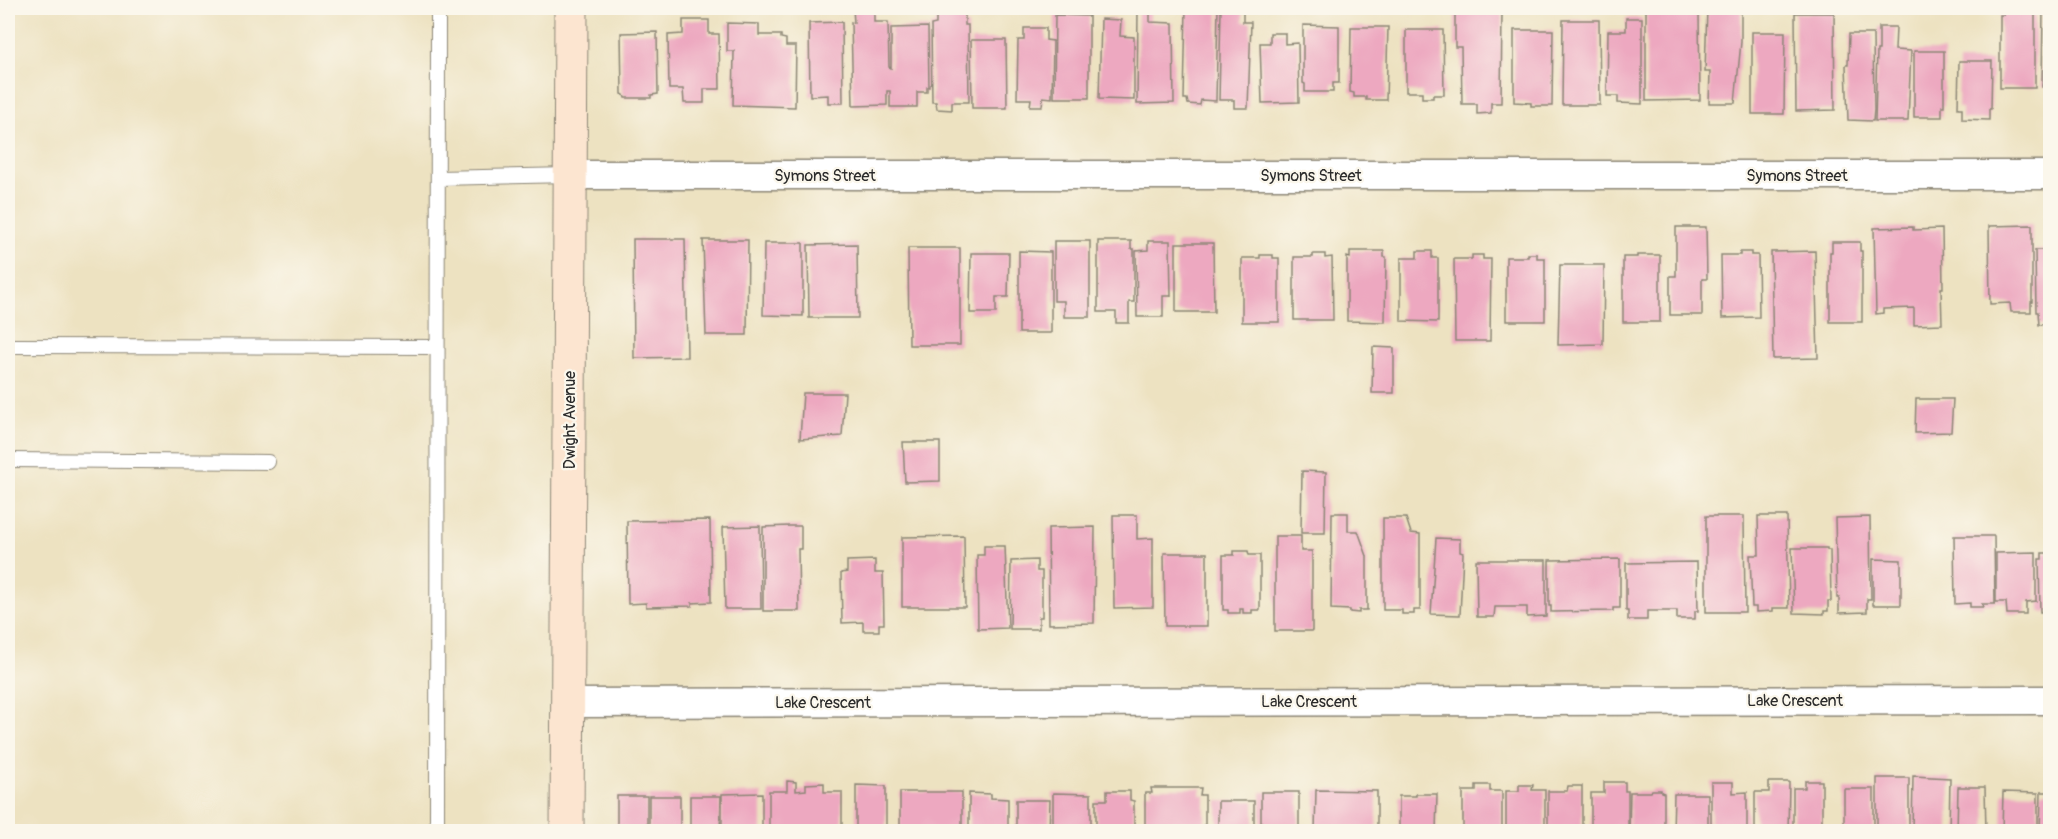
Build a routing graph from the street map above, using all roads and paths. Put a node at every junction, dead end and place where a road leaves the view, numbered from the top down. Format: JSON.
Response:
{"nodes":[{"id":1,"x":438,"y":8,"type":"edge"},
{"id":2,"x":571,"y":8,"type":"edge"},
{"id":3,"x":2050,"y":175,"type":"edge"},
{"id":4,"x":571,"y":176,"type":"junction"},
{"id":5,"x":438,"y":178,"type":"junction"},
{"id":6,"x":8,"y":346,"type":"edge"},
{"id":7,"x":437,"y":347,"type":"junction"},
{"id":8,"x":8,"y":460,"type":"edge"},
{"id":9,"x":268,"y":462,"type":"dead end"},
{"id":10,"x":2050,"y":700,"type":"edge"},
{"id":11,"x":568,"y":703,"type":"junction"},
{"id":12,"x":437,"y":831,"type":"edge"},
{"id":13,"x":567,"y":831,"type":"edge"}],
"edges":[{"from":1,"to":5,"type":"lane"},
{"from":2,"to":4,"type":"street","name":"Dwight Avenue"},
{"from":3,"to":4,"type":"street","name":"Symons Street"},
{"from":4,"to":5,"type":"lane"},
{"from":4,"to":11,"type":"street","name":"Dwight Avenue"},
{"from":5,"to":7,"type":"lane"},
{"from":6,"to":7,"type":"lane"},
{"from":7,"to":12,"type":"lane"},
{"from":8,"to":9,"type":"lane"},
{"from":10,"to":11,"type":"street","name":"Lake Crescent"},
{"from":11,"to":13,"type":"street","name":"Dwight Avenue"}]}
